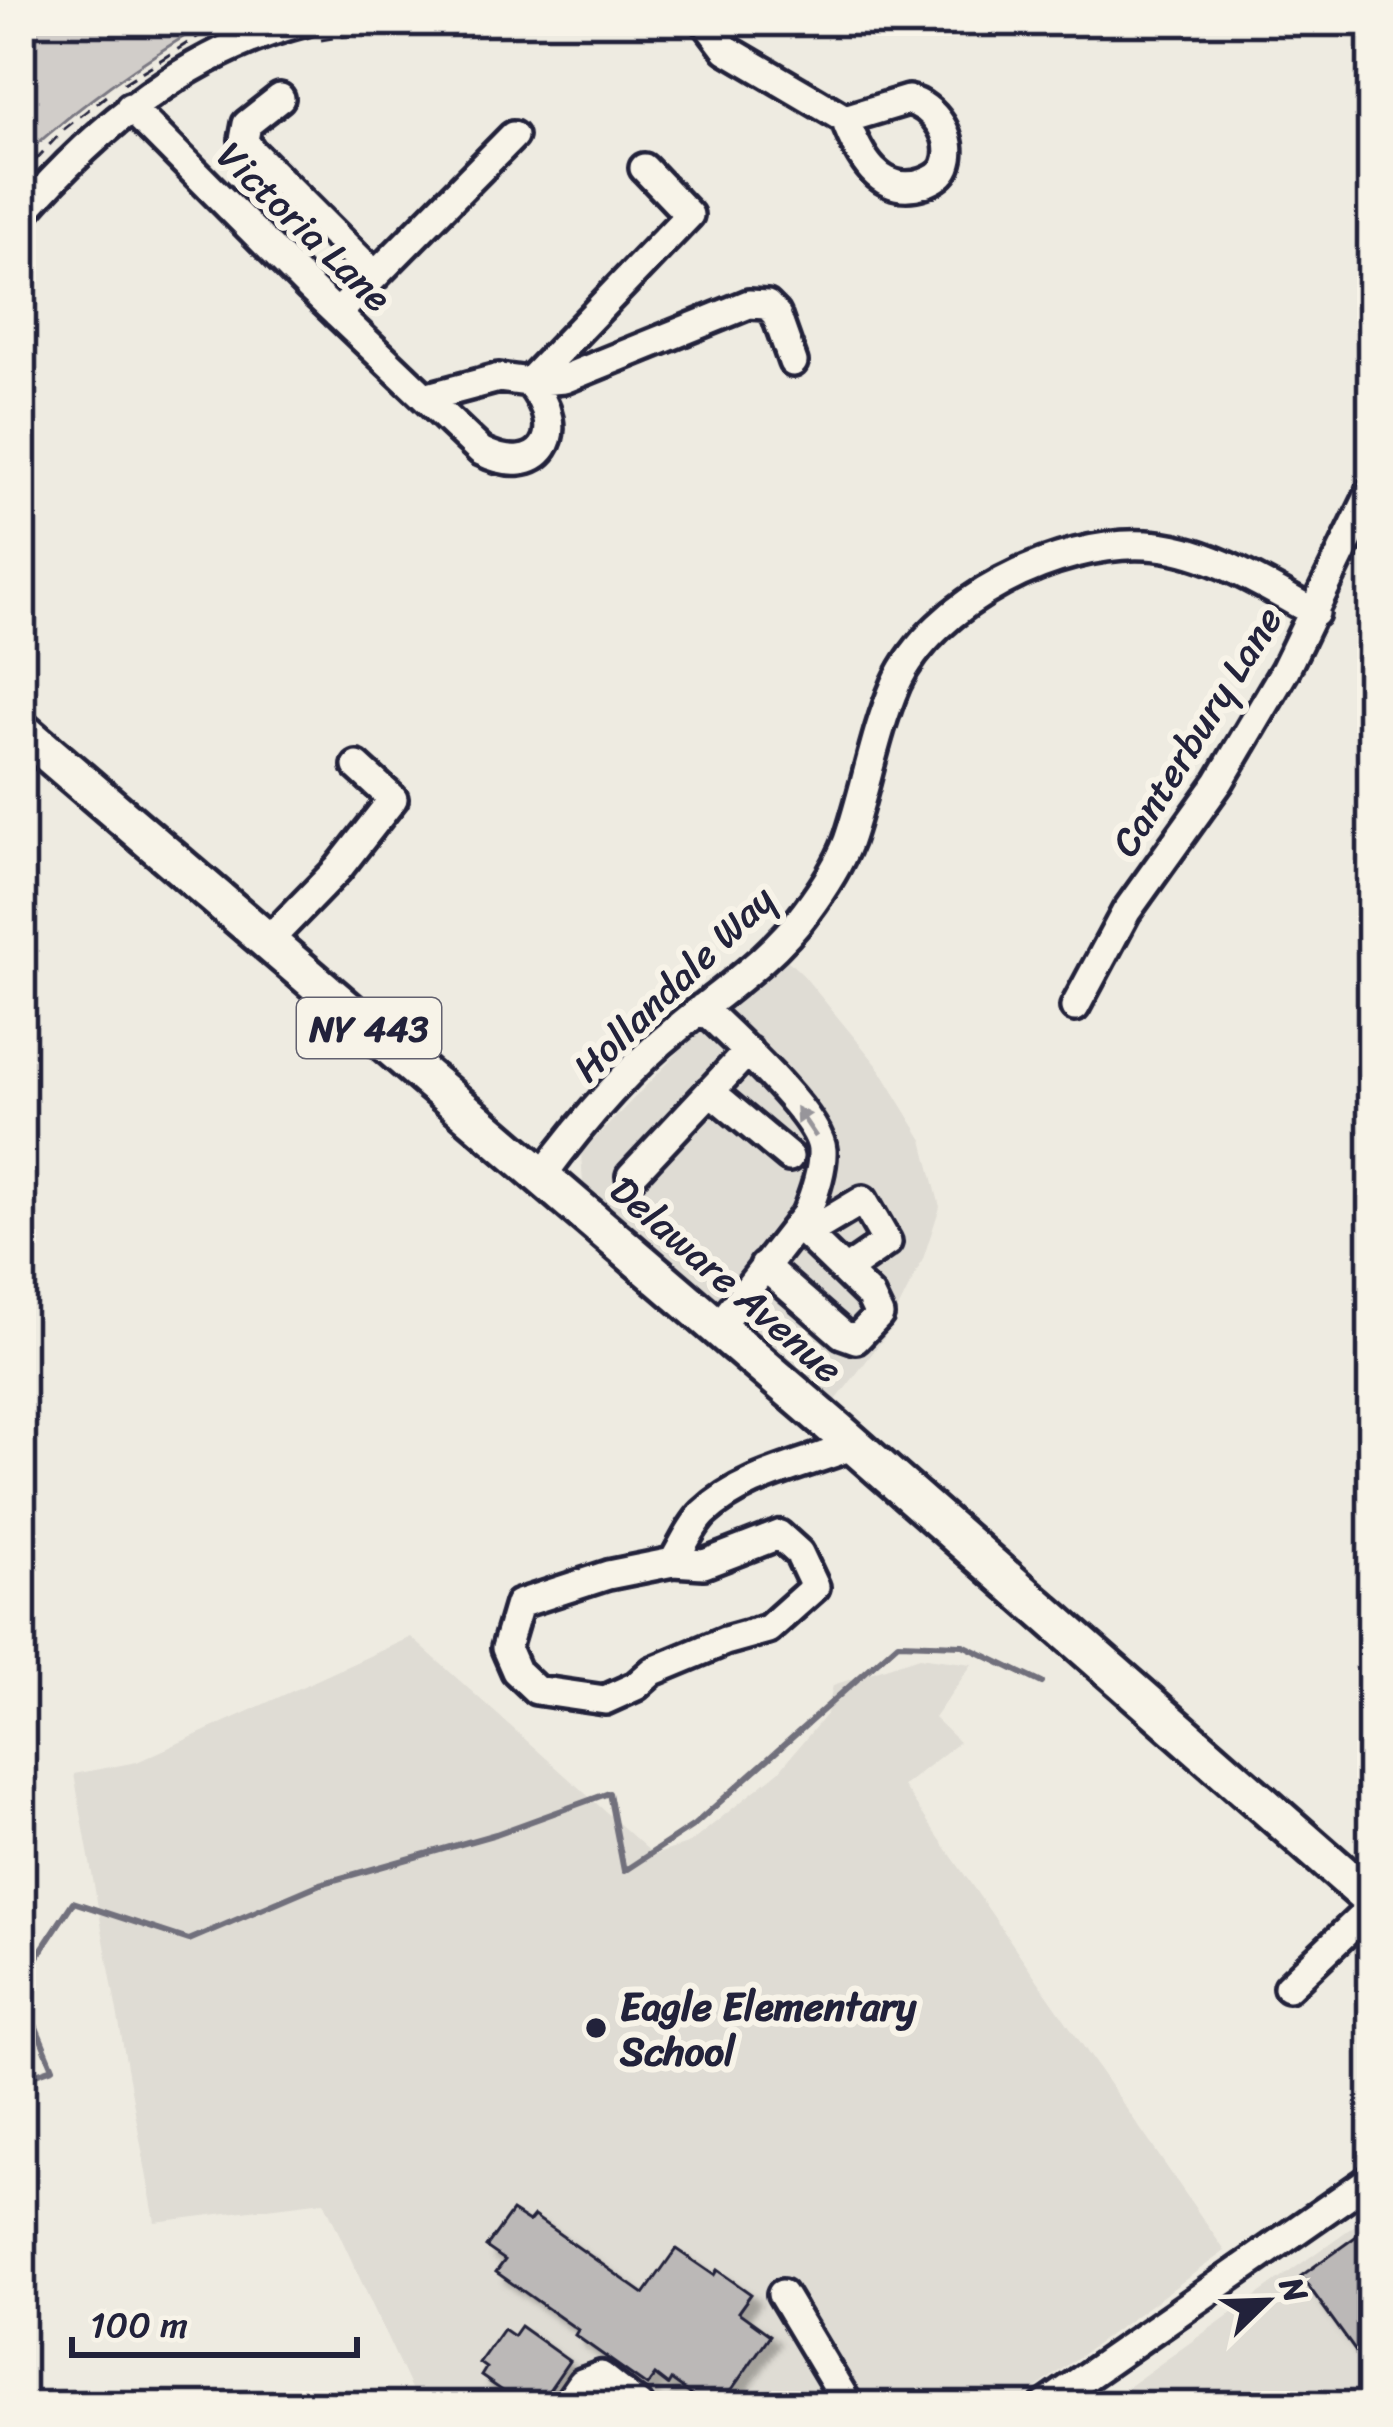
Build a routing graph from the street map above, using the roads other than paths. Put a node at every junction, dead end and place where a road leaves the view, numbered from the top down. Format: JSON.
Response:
{"nodes":[{"id":1,"x":706,"y":21,"type":"edge"},
{"id":2,"x":312,"y":31,"type":"edge"},
{"id":3,"x":280,"y":98,"type":"dead end"},
{"id":4,"x":130,"y":107,"type":"junction"},
{"id":5,"x":845,"y":119,"type":"dead end"},
{"id":6,"x":513,"y":136,"type":"dead end"},
{"id":7,"x":644,"y":168,"type":"dead end"},
{"id":8,"x":21,"y":215,"type":"edge"},
{"id":9,"x":375,"y":275,"type":"junction"},
{"id":10,"x":338,"y":314,"type":"junction"},
{"id":11,"x":794,"y":362,"type":"dead end"},
{"id":12,"x":530,"y":382,"type":"junction"},
{"id":13,"x":428,"y":398,"type":"junction"},
{"id":14,"x":1372,"y":490,"type":"edge"},
{"id":15,"x":1315,"y":613,"type":"junction"},
{"id":16,"x":21,"y":730,"type":"edge"},
{"id":17,"x":358,"y":766,"type":"dead end"},
{"id":18,"x":268,"y":941,"type":"junction"},
{"id":19,"x":1075,"y":1007,"type":"dead end"},
{"id":20,"x":702,"y":1008,"type":"junction"},
{"id":21,"x":748,"y":1051,"type":"junction"},
{"id":22,"x":710,"y":1091,"type":"junction"},
{"id":23,"x":789,"y":1157,"type":"dead end"},
{"id":24,"x":542,"y":1176,"type":"junction"},
{"id":25,"x":631,"y":1176,"type":"dead end"},
{"id":26,"x":802,"y":1229,"type":"junction"},
{"id":27,"x":764,"y":1266,"type":"junction"},
{"id":28,"x":845,"y":1271,"type":"junction"},
{"id":29,"x":718,"y":1327,"type":"junction"},
{"id":30,"x":854,"y":1444,"type":"junction"},
{"id":31,"x":674,"y":1562,"type":"junction"},
{"id":32,"x":1372,"y":1904,"type":"edge"},
{"id":33,"x":1288,"y":1987,"type":"dead end"},
{"id":34,"x":1372,"y":2178,"type":"edge"},
{"id":35,"x":782,"y":2294,"type":"dead end"},
{"id":36,"x":634,"y":2404,"type":"edge"},
{"id":37,"x":566,"y":2406,"type":"edge"},
{"id":38,"x":849,"y":2406,"type":"edge"},
{"id":39,"x":1044,"y":2406,"type":"edge"}],
"edges":[{"from":1,"to":5,"type":"street"},
{"from":2,"to":4,"type":"street"},
{"from":3,"to":9,"type":"street"},
{"from":4,"to":8,"type":"street"},
{"from":4,"to":10,"type":"street","name":"Victoria Lane"},
{"from":6,"to":9,"type":"street"},
{"from":7,"to":12,"type":"street"},
{"from":9,"to":10,"type":"street"},
{"from":10,"to":13,"type":"street","name":"Victoria Lane"},
{"from":11,"to":12,"type":"street"},
{"from":12,"to":13,"type":"street"},
{"from":12,"to":13,"type":"street","name":"Victoria Lane"},
{"from":14,"to":15,"type":"street","name":"Canterbury Lane"},
{"from":15,"to":19,"type":"street","name":"Canterbury Lane"},
{"from":15,"to":20,"type":"street","name":"Hollandale Way"},
{"from":16,"to":18,"type":"main road","name":"Delaware Avenue","number":"NY 443"},
{"from":17,"to":18,"type":"street"},
{"from":18,"to":24,"type":"main road","name":"Delaware Avenue","number":"NY 443"},
{"from":20,"to":21,"type":"street"},
{"from":20,"to":24,"type":"street","name":"Hollandale Way"},
{"from":21,"to":22,"type":"street"},
{"from":26,"to":21,"type":"street","one_way":true},
{"from":22,"to":23,"type":"street"},
{"from":22,"to":25,"type":"street"},
{"from":24,"to":29,"type":"main road","name":"Delaware Avenue","number":"NY 443"},
{"from":26,"to":27,"type":"street"},
{"from":26,"to":28,"type":"street"},
{"from":26,"to":28,"type":"street"},
{"from":27,"to":28,"type":"street"},
{"from":27,"to":29,"type":"street"},
{"from":29,"to":30,"type":"main road","name":"Delaware Avenue","number":"NY 443"},
{"from":30,"to":31,"type":"street"},
{"from":30,"to":32,"type":"main road","name":"Delaware Avenue","number":"NY 443"},
{"from":31,"to":31,"type":"street"},
{"from":32,"to":33,"type":"street"},
{"from":34,"to":39,"type":"street"},
{"from":35,"to":38,"type":"street"},
{"from":36,"to":37,"type":"street"}]}
